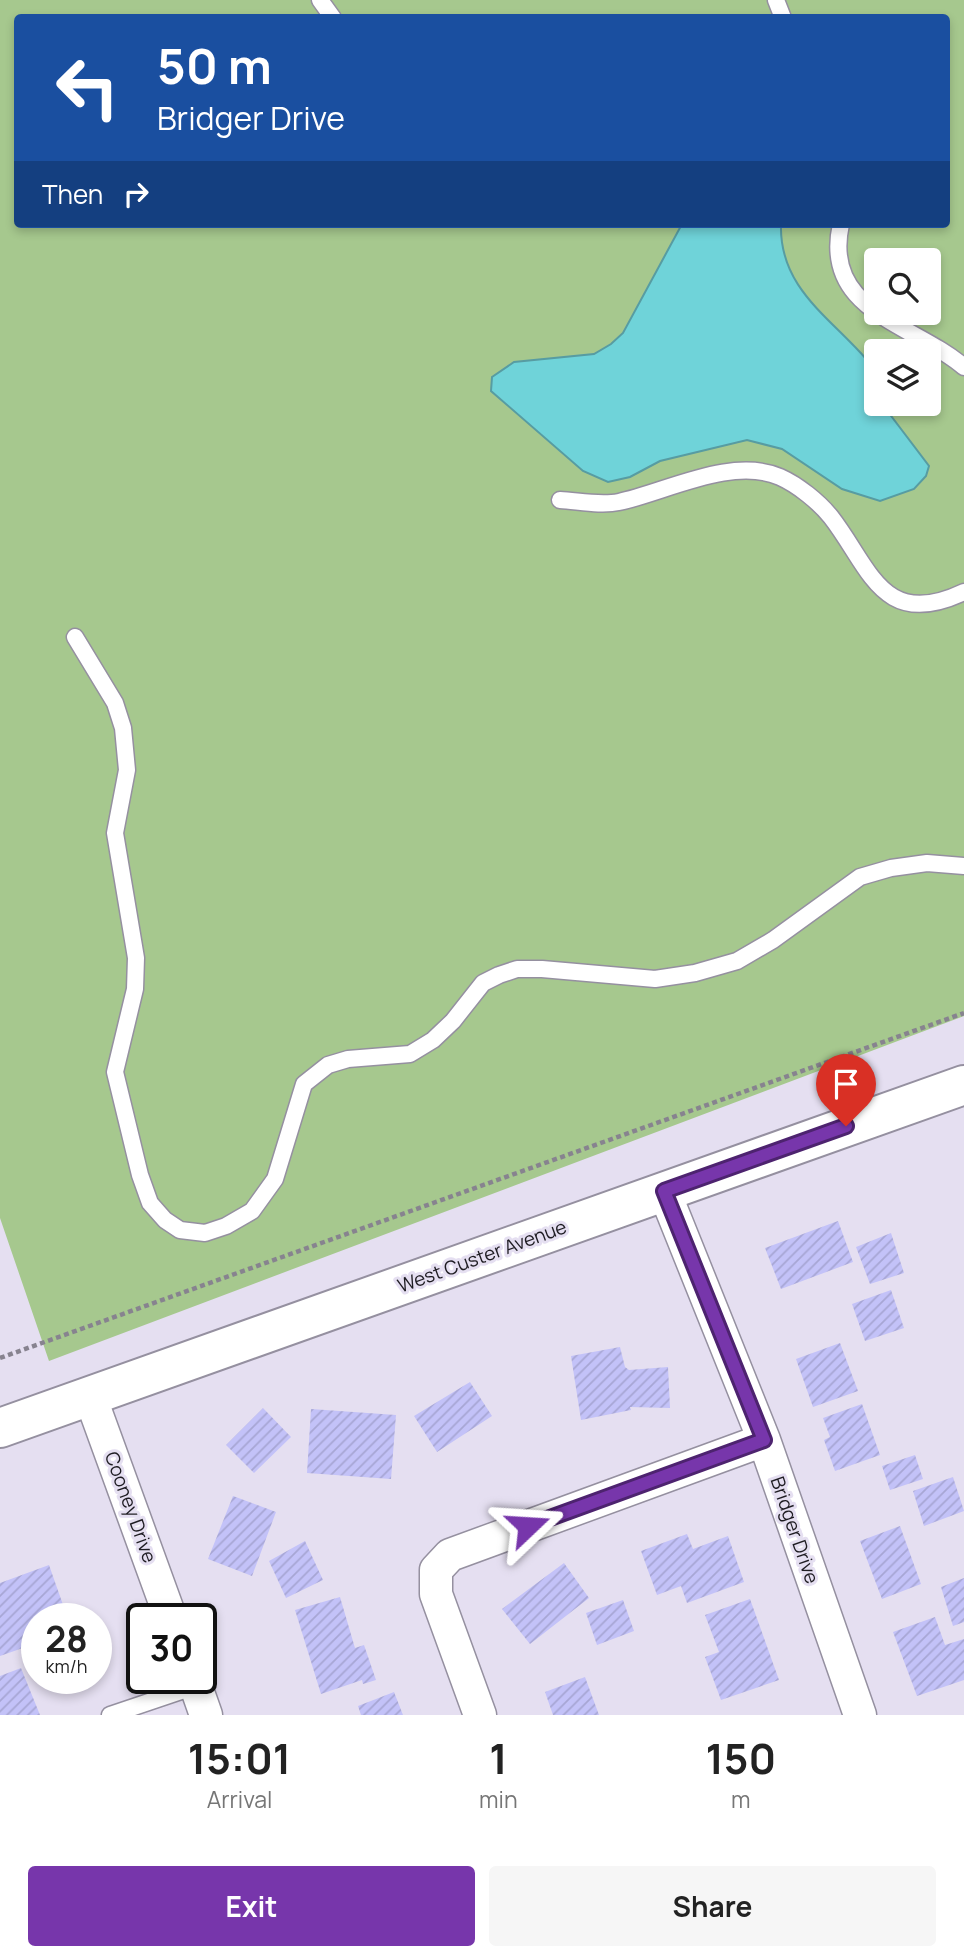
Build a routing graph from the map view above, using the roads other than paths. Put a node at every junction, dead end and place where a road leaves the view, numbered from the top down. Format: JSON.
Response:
{"nodes":[{"id":1,"x":841,"y":228,"type":"edge"},
{"id":2,"x":964,"y":368,"type":"edge"},
{"id":3,"x":560,"y":500,"type":"dead end"},
{"id":4,"x":964,"y":592,"type":"edge"},
{"id":5,"x":75,"y":637,"type":"dead end"},
{"id":6,"x":964,"y":866,"type":"edge"},
{"id":7,"x":964,"y":1086,"type":"edge"},
{"id":8,"x":664,"y":1191,"type":"junction"},
{"id":9,"x":90,"y":1396,"type":"junction"},
{"id":10,"x":0,"y":1428,"type":"edge"},
{"id":11,"x":764,"y":1440,"type":"junction"},
{"id":12,"x":165,"y":1603,"type":"edge"},
{"id":13,"x":194,"y":1694,"type":"edge"},
{"id":14,"x":110,"y":1715,"type":"edge"},
{"id":15,"x":480,"y":1715,"type":"edge"},
{"id":16,"x":860,"y":1715,"type":"edge"}],
"edges":[{"from":1,"to":2,"type":"lane"},
{"from":3,"to":4,"type":"lane"},
{"from":5,"to":6,"type":"lane"},
{"from":7,"to":8,"type":"main road","name":"West Custer Avenue"},
{"from":8,"to":9,"type":"main road","name":"West Custer Avenue"},
{"from":8,"to":11,"type":"street","name":"Bridger Drive"},
{"from":9,"to":10,"type":"main road","name":"West Custer Avenue"},
{"from":9,"to":12,"type":"street","name":"Cooney Drive"},
{"from":11,"to":15,"type":"street"},
{"from":11,"to":16,"type":"street","name":"Bridger Drive"},
{"from":13,"to":14,"type":"lane"}]}
